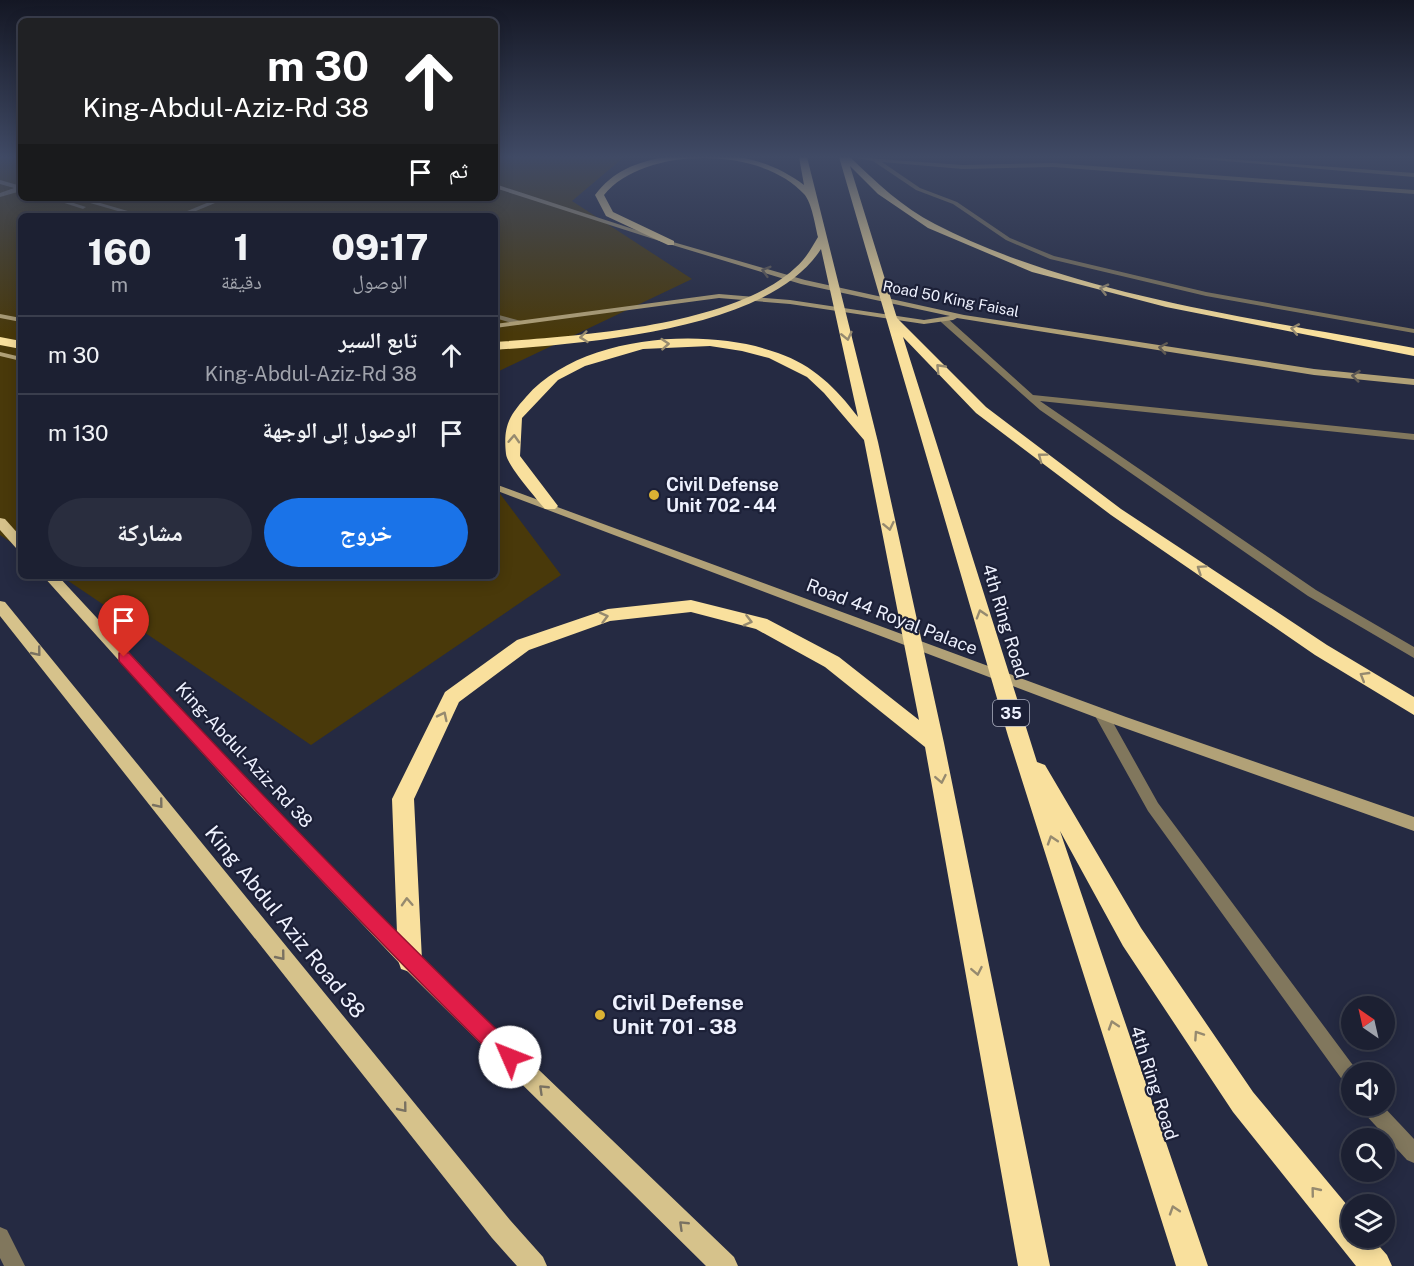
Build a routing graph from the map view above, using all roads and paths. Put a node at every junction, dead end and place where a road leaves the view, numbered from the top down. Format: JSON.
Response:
{"nodes":[{"id":1,"x":588,"y":216,"type":"edge"},
{"id":2,"x":613,"y":216,"type":"edge"},
{"id":3,"x":817,"y":216,"type":"edge"},
{"id":4,"x":861,"y":216,"type":"edge"},
{"id":5,"x":916,"y":216,"type":"edge"},
{"id":6,"x":974,"y":216,"type":"edge"},
{"id":7,"x":823,"y":237,"type":"junction"},
{"id":8,"x":671,"y":243,"type":"junction"},
{"id":9,"x":0,"y":316,"type":"edge"},
{"id":10,"x":498,"y":317,"type":"edge"},
{"id":11,"x":890,"y":317,"type":"junction"},
{"id":12,"x":964,"y":317,"type":"junction"},
{"id":13,"x":18,"y":319,"type":"edge"},
{"id":14,"x":944,"y":320,"type":"junction"},
{"id":15,"x":518,"y":322,"type":"junction"},
{"id":16,"x":498,"y":325,"type":"edge"},
{"id":17,"x":1414,"y":331,"type":"edge"},
{"id":18,"x":0,"y":341,"type":"edge"},
{"id":19,"x":18,"y":344,"type":"edge"},
{"id":20,"x":498,"y":346,"type":"edge"},
{"id":21,"x":1414,"y":352,"type":"edge"},
{"id":22,"x":0,"y":354,"type":"edge"},
{"id":23,"x":18,"y":358,"type":"edge"},
{"id":24,"x":1414,"y":382,"type":"edge"},
{"id":25,"x":1030,"y":396,"type":"junction"},
{"id":26,"x":1414,"y":437,"type":"edge"},
{"id":27,"x":872,"y":442,"type":"junction"},
{"id":28,"x":498,"y":488,"type":"edge"},
{"id":29,"x":550,"y":506,"type":"junction"},
{"id":30,"x":0,"y":522,"type":"edge"},
{"id":31,"x":18,"y":542,"type":"edge"},
{"id":32,"x":53,"y":579,"type":"edge"},
{"id":33,"x":0,"y":606,"type":"edge"},
{"id":34,"x":1414,"y":653,"type":"edge"},
{"id":35,"x":1414,"y":707,"type":"edge"},
{"id":36,"x":1101,"y":714,"type":"junction"},
{"id":37,"x":1018,"y":736,"type":"junction"},
{"id":38,"x":934,"y":743,"type":"junction"},
{"id":39,"x":1414,"y":824,"type":"edge"},
{"id":40,"x":410,"y":960,"type":"junction"},
{"id":41,"x":1341,"y":1064,"type":"edge"},
{"id":42,"x":1380,"y":1116,"type":"edge"},
{"id":43,"x":1414,"y":1153,"type":"edge"},
{"id":44,"x":1341,"y":1223,"type":"edge"},
{"id":45,"x":0,"y":1237,"type":"edge"},
{"id":46,"x":1361,"y":1248,"type":"edge"},
{"id":47,"x":15,"y":1266,"type":"edge"},
{"id":48,"x":534,"y":1266,"type":"edge"},
{"id":49,"x":725,"y":1266,"type":"edge"},
{"id":50,"x":1034,"y":1266,"type":"edge"},
{"id":51,"x":1192,"y":1266,"type":"edge"},
{"id":52,"x":1376,"y":1266,"type":"edge"}],
"edges":[{"from":1,"to":8,"type":"main road","name":"Road 50 King Faisal"},
{"from":2,"to":8,"type":"highway"},
{"from":3,"to":7,"type":"highway"},
{"from":4,"to":11,"type":"highway","name":"4th Ring Road","number":"35"},
{"from":21,"to":5,"type":"highway","one_way":true},
{"from":6,"to":17,"type":"street"},
{"from":7,"to":20,"type":"highway","one_way":true},
{"from":7,"to":27,"type":"highway","one_way":true},
{"from":12,"to":8,"type":"main road","name":"Road 50 King Faisal","one_way":true},
{"from":9,"to":13,"type":"main road"},
{"from":10,"to":15,"type":"street"},
{"from":35,"to":11,"type":"highway","one_way":true},
{"from":37,"to":11,"type":"highway","name":"4th Ring Road","number":"35","one_way":true},
{"from":12,"to":14,"type":"main road"},
{"from":24,"to":12,"type":"main road","name":"Road 50 King Faisal","one_way":true},
{"from":14,"to":15,"type":"main road"},
{"from":14,"to":25,"type":"street"},
{"from":15,"to":16,"type":"main road"},
{"from":18,"to":19,"type":"highway"},
{"from":22,"to":23,"type":"main road"},
{"from":25,"to":26,"type":"street"},
{"from":25,"to":34,"type":"street"},
{"from":29,"to":27,"type":"highway","one_way":true},
{"from":27,"to":38,"type":"highway","one_way":true},
{"from":28,"to":29,"type":"main road","name":"Road 44 Royal Palace"},
{"from":29,"to":36,"type":"main road","name":"Road 44 Royal Palace"},
{"from":30,"to":31,"type":"main road"},
{"from":32,"to":40,"type":"main road","name":"King-Abdul-Aziz-Rd 38"},
{"from":33,"to":48,"type":"main road","name":"King Abdul Aziz Road 38","one_way":true},
{"from":36,"to":39,"type":"main road","name":"Road 44 Royal Palace"},
{"from":36,"to":41,"type":"street"},
{"from":44,"to":37,"type":"highway","one_way":true},
{"from":51,"to":37,"type":"highway","name":"4th Ring Road","number":"35","one_way":true},
{"from":40,"to":38,"type":"highway","one_way":true},
{"from":38,"to":50,"type":"highway","one_way":true},
{"from":49,"to":40,"type":"main road","name":"King-Abdul-Aziz-Rd 38","one_way":true},
{"from":42,"to":43,"type":"street"},
{"from":45,"to":47,"type":"street"},
{"from":46,"to":52,"type":"highway"}]}
